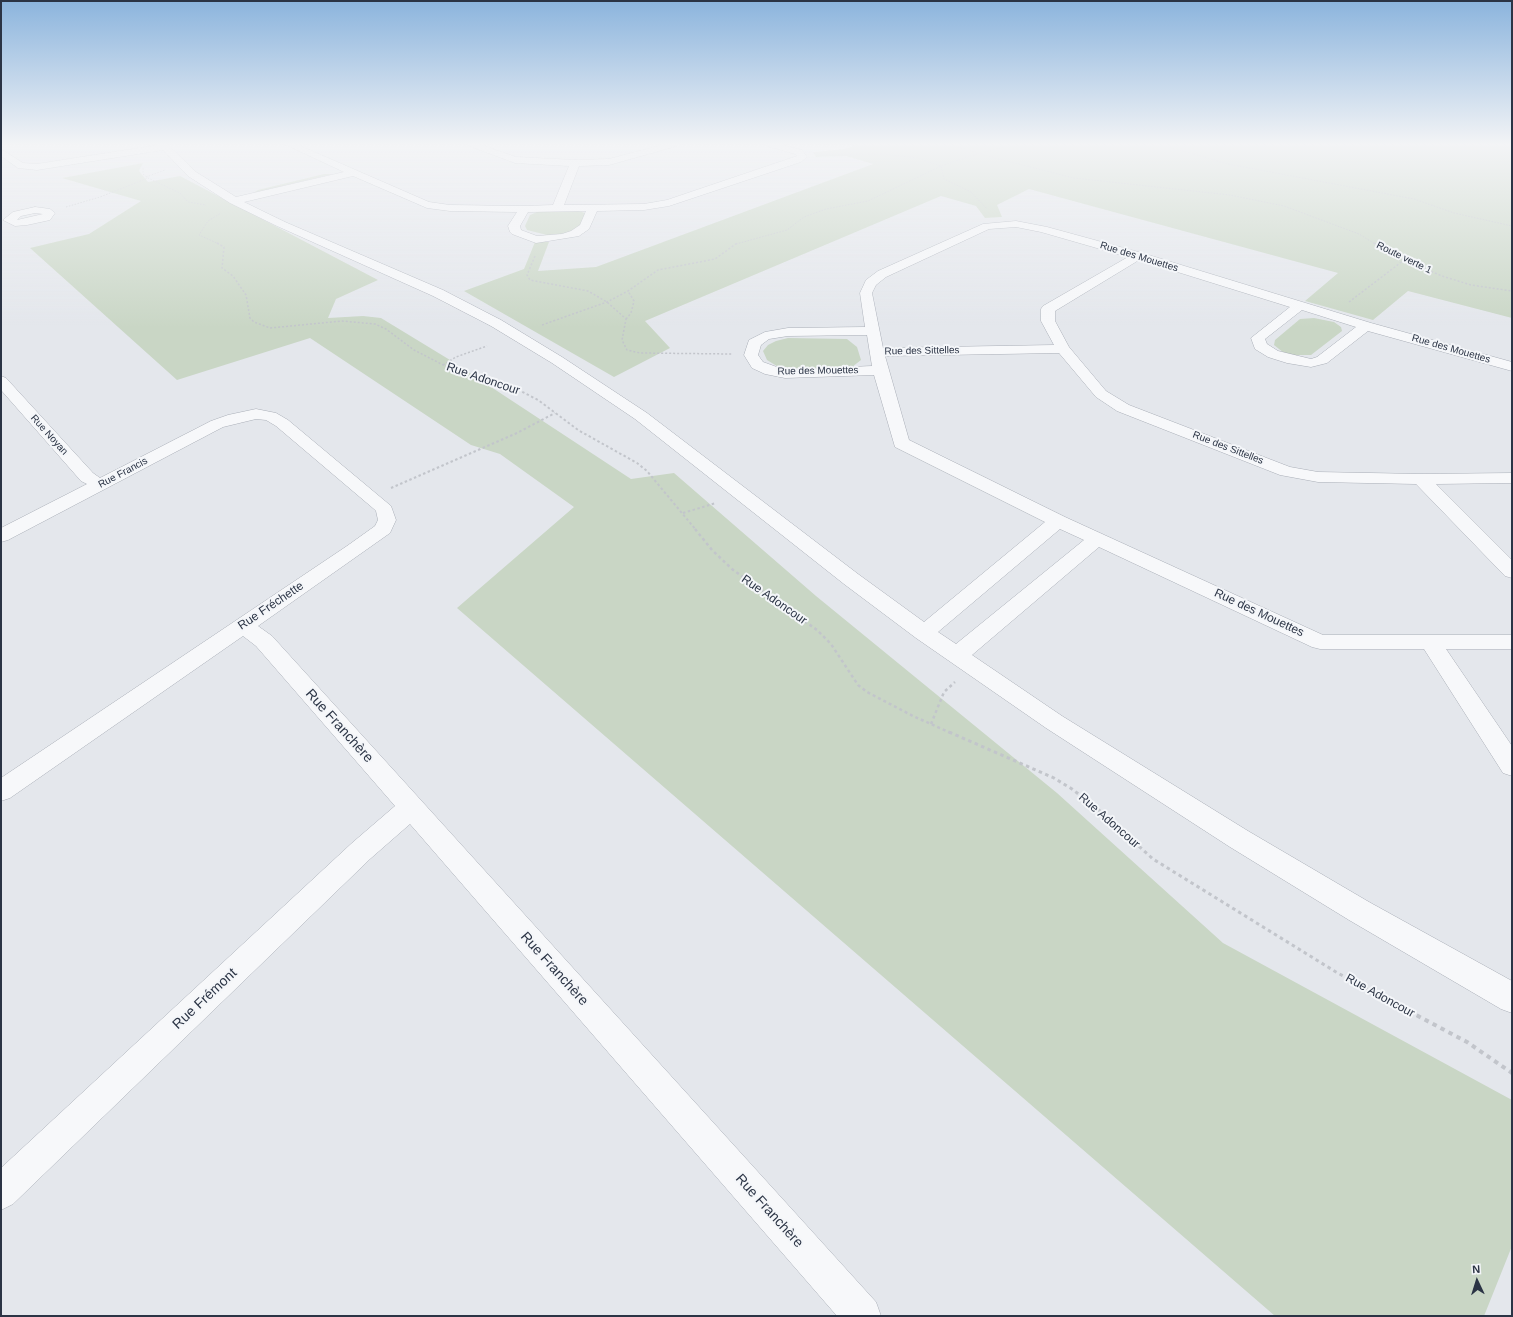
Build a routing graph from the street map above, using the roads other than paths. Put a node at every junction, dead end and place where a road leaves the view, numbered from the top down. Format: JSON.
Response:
{"nodes":[{"id":1,"x":245,"y":205,"type":"edge"},
{"id":2,"x":431,"y":205,"type":"edge"},
{"id":3,"x":654,"y":205,"type":"edge"},
{"id":4,"x":557,"y":208,"type":"joint"},
{"id":5,"x":593,"y":208,"type":"junction"},
{"id":6,"x":524,"y":209,"type":"junction"},
{"id":7,"x":1138,"y":256,"type":"junction"},
{"id":8,"x":1299,"y":306,"type":"junction"},
{"id":9,"x":1366,"y":326,"type":"junction"},
{"id":10,"x":872,"y":331,"type":"junction"},
{"id":11,"x":1063,"y":349,"type":"junction"},
{"id":12,"x":878,"y":352,"type":"junction"},
{"id":13,"x":1512,"y":367,"type":"edge"},
{"id":14,"x":880,"y":370,"type":"junction"},
{"id":15,"x":1,"y":381,"type":"edge"},
{"id":16,"x":247,"y":415,"type":"joint"},
{"id":17,"x":1512,"y":478,"type":"edge"},
{"id":18,"x":1421,"y":479,"type":"junction"},
{"id":19,"x":100,"y":485,"type":"junction"},
{"id":20,"x":1058,"y":521,"type":"junction"},
{"id":21,"x":1,"y":536,"type":"edge"},
{"id":22,"x":1097,"y":539,"type":"junction"},
{"id":23,"x":1512,"y":572,"type":"edge"},
{"id":24,"x":243,"y":625,"type":"junction"},
{"id":25,"x":924,"y":633,"type":"junction"},
{"id":26,"x":1430,"y":642,"type":"junction"},
{"id":27,"x":1512,"y":642,"type":"edge"},
{"id":28,"x":958,"y":667,"type":"junction"},
{"id":29,"x":1512,"y":766,"type":"edge"},
{"id":30,"x":1,"y":791,"type":"edge"},
{"id":31,"x":411,"y":808,"type":"junction"},
{"id":32,"x":1512,"y":998,"type":"edge"},
{"id":33,"x":1,"y":1192,"type":"edge"},
{"id":34,"x":862,"y":1316,"type":"edge"}],
"edges":[{"from":1,"to":25,"type":"street"},
{"from":2,"to":6,"type":"street"},
{"from":3,"to":5,"type":"street"},
{"from":4,"to":5,"type":"street"},
{"from":4,"to":6,"type":"street"},
{"from":5,"to":6,"type":"street"},
{"from":7,"to":8,"type":"street","name":"Rue des Mouettes"},
{"from":7,"to":10,"type":"street","name":"Rue des Mouettes"},
{"from":7,"to":11,"type":"street","name":"Rue des Sittelles"},
{"from":8,"to":9,"type":"street","name":"Rue des Mouettes"},
{"from":8,"to":9,"type":"street"},
{"from":9,"to":13,"type":"street","name":"Rue des Mouettes"},
{"from":10,"to":12,"type":"street","name":"Rue des Mouettes"},
{"from":10,"to":14,"type":"street","name":"Rue des Mouettes"},
{"from":11,"to":12,"type":"street","name":"Rue des Sittelles"},
{"from":11,"to":18,"type":"street","name":"Rue des Sittelles"},
{"from":12,"to":14,"type":"street","name":"Rue des Mouettes"},
{"from":14,"to":20,"type":"street","name":"Rue des Mouettes"},
{"from":15,"to":19,"type":"street","name":"Rue Noyan"},
{"from":16,"to":19,"type":"street","name":"Rue Francis"},
{"from":16,"to":24,"type":"street","name":"Rue Fréchette"},
{"from":17,"to":18,"type":"street","name":"Rue des Sittelles"},
{"from":18,"to":23,"type":"street"},
{"from":19,"to":21,"type":"street","name":"Rue Francis"},
{"from":20,"to":22,"type":"street","name":"Rue des Mouettes"},
{"from":20,"to":25,"type":"street"},
{"from":22,"to":26,"type":"street","name":"Rue des Mouettes"},
{"from":22,"to":28,"type":"street"},
{"from":24,"to":30,"type":"street","name":"Rue Fréchette"},
{"from":24,"to":31,"type":"street","name":"Rue Franchère"},
{"from":25,"to":28,"type":"street"},
{"from":26,"to":27,"type":"street","name":"Rue des Mouettes"},
{"from":26,"to":29,"type":"street"},
{"from":28,"to":32,"type":"street"},
{"from":31,"to":33,"type":"street","name":"Rue Frémont"},
{"from":31,"to":34,"type":"street","name":"Rue Franchère"}]}
